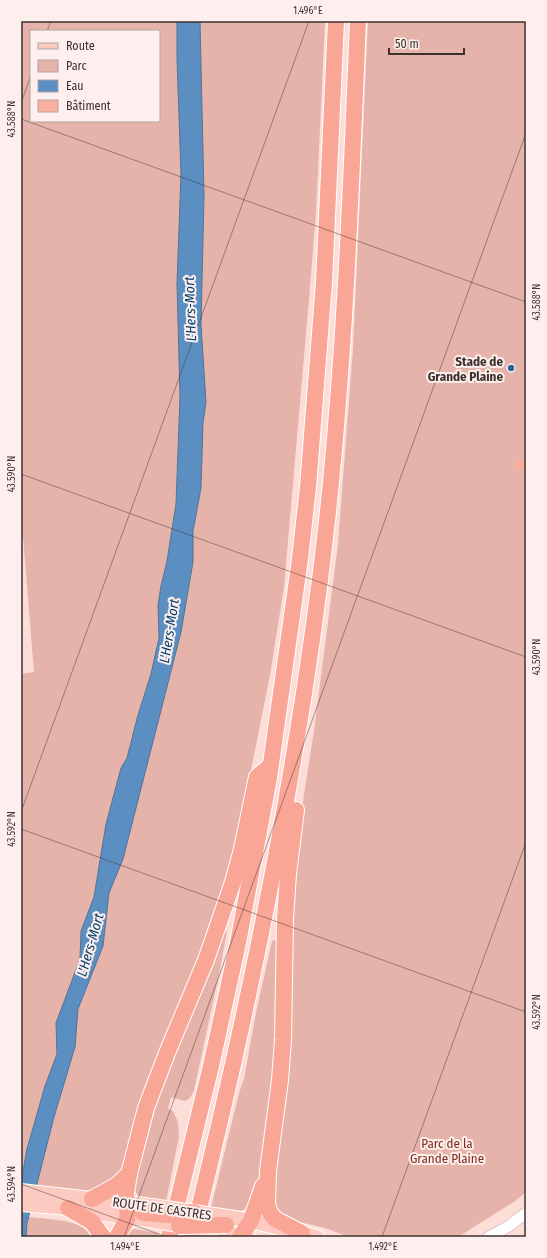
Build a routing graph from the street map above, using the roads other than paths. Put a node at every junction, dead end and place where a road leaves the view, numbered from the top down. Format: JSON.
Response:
{"nodes":[{"id":1,"x":336,"y":21,"type":"edge"},
{"id":2,"x":358,"y":21,"type":"edge"},
{"id":3,"x":304,"y":698,"type":"junction"},
{"id":4,"x":270,"y":766,"type":"junction"},
{"id":5,"x":268,"y":1171,"type":"junction"},
{"id":6,"x":128,"y":1174,"type":"junction"},
{"id":7,"x":21,"y":1192,"type":"edge"},
{"id":8,"x":92,"y":1199,"type":"junction"},
{"id":9,"x":70,"y":1203,"type":"junction"},
{"id":10,"x":21,"y":1204,"type":"edge"},
{"id":11,"x":137,"y":1212,"type":"junction"},
{"id":12,"x":194,"y":1212,"type":"joint"},
{"id":13,"x":526,"y":1213,"type":"edge"},
{"id":14,"x":251,"y":1221,"type":"junction"},
{"id":15,"x":226,"y":1225,"type":"junction"},
{"id":16,"x":174,"y":1231,"type":"edge"},
{"id":17,"x":302,"y":1233,"type":"junction"},
{"id":18,"x":103,"y":1237,"type":"edge"},
{"id":19,"x":117,"y":1237,"type":"edge"},
{"id":20,"x":192,"y":1237,"type":"edge"},
{"id":21,"x":243,"y":1237,"type":"edge"},
{"id":22,"x":317,"y":1237,"type":"edge"},
{"id":23,"x":489,"y":1237,"type":"edge"}],
"edges":[{"from":1,"to":4,"type":"highway"},
{"from":2,"to":3,"type":"highway"},
{"from":3,"to":5,"type":"highway"},
{"from":3,"to":20,"type":"highway"},
{"from":4,"to":6,"type":"highway"},
{"from":4,"to":16,"type":"highway"},
{"from":5,"to":14,"type":"highway"},
{"from":5,"to":17,"type":"highway"},
{"from":6,"to":8,"type":"highway"},
{"from":6,"to":11,"type":"highway"},
{"from":7,"to":9,"type":"main road","name":"ROUTE DE CASTRES"},
{"from":8,"to":9,"type":"main road","name":"ROUTE DE CASTRES"},
{"from":8,"to":11,"type":"main road","name":"ROUTE DE CASTRES"},
{"from":9,"to":10,"type":"main road","name":"ROUTE DE CASTRES"},
{"from":9,"to":11,"type":"main road","name":"ROUTE DE CASTRES"},
{"from":9,"to":18,"type":"highway"},
{"from":11,"to":12,"type":"highway","bridge":true},
{"from":11,"to":16,"type":"main road","name":"ROUTE DE CASTRES","bridge":true},
{"from":11,"to":19,"type":"highway"},
{"from":12,"to":15,"type":"main road","name":"ROUTE DE CASTRES","bridge":true},
{"from":13,"to":23,"type":"street"},
{"from":14,"to":15,"type":"highway"},
{"from":14,"to":17,"type":"main road"},
{"from":14,"to":21,"type":"highway"},
{"from":15,"to":16,"type":"highway","bridge":true},
{"from":15,"to":21,"type":"main road","name":"ROUTE DE CASTRES"},
{"from":17,"to":22,"type":"main road"}]}
